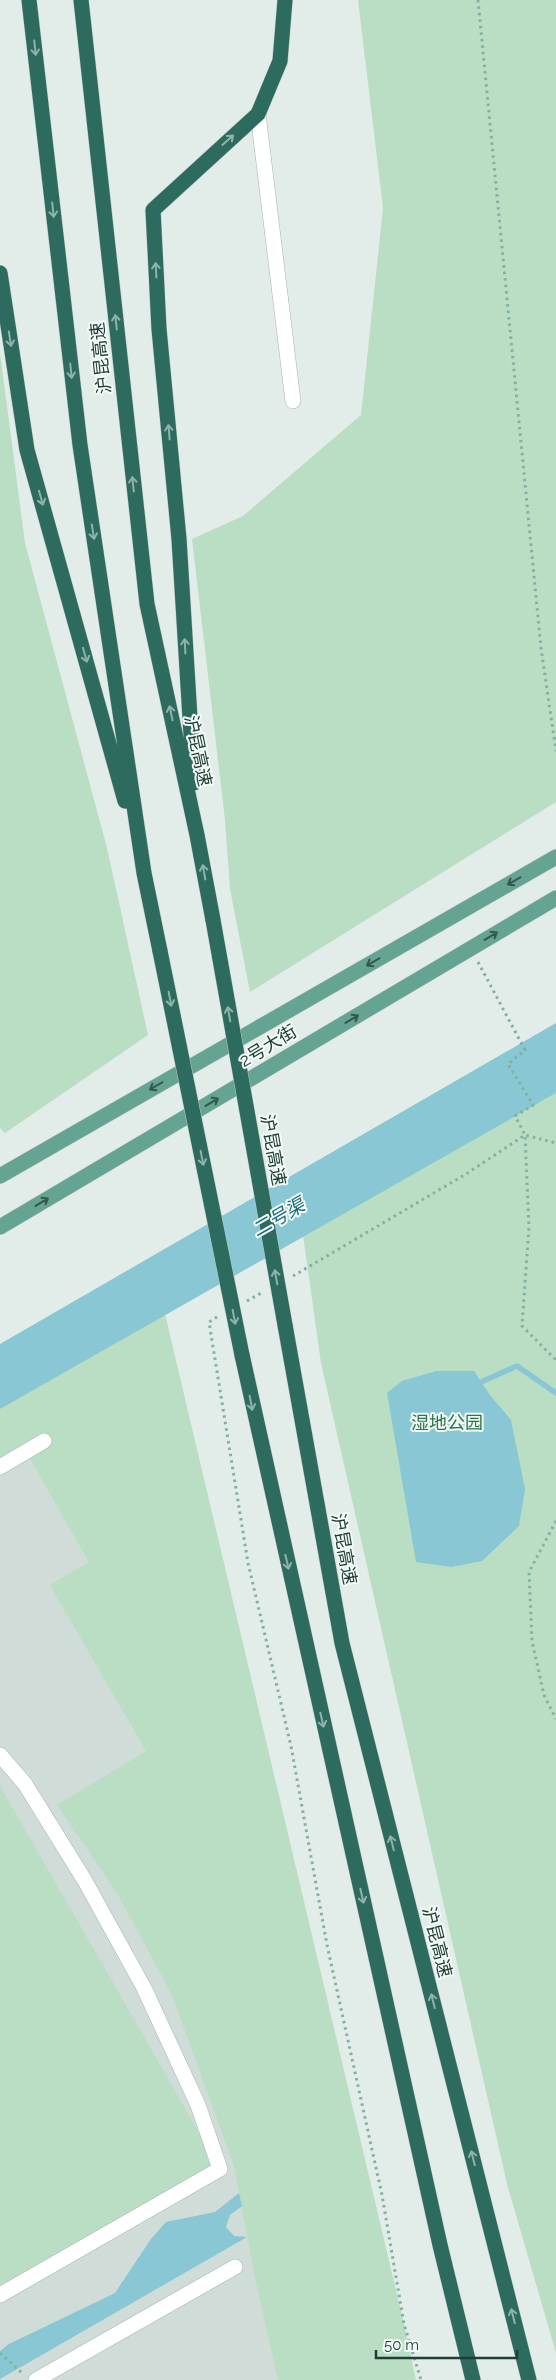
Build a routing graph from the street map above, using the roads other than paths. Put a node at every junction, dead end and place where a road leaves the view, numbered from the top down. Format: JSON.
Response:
{"nodes":[{"id":1,"x":29,"y":0,"type":"edge"},
{"id":2,"x":80,"y":0,"type":"edge"},
{"id":3,"x":286,"y":0,"type":"edge"},
{"id":4,"x":258,"y":114,"type":"junction"},
{"id":5,"x":0,"y":273,"type":"edge"},
{"id":6,"x":1,"y":288,"type":"edge"},
{"id":7,"x":293,"y":401,"type":"dead end"},
{"id":8,"x":197,"y":835,"type":"junction"},
{"id":9,"x":556,"y":857,"type":"edge"},
{"id":10,"x":144,"y":873,"type":"junction"},
{"id":11,"x":556,"y":898,"type":"edge"},
{"id":12,"x":0,"y":1176,"type":"edge"},
{"id":13,"x":0,"y":1227,"type":"edge"},
{"id":14,"x":44,"y":1441,"type":"dead end"},
{"id":15,"x":0,"y":1467,"type":"edge"},
{"id":16,"x":0,"y":1754,"type":"edge"},
{"id":17,"x":235,"y":2266,"type":"dead end"},
{"id":18,"x":0,"y":2295,"type":"edge"},
{"id":19,"x":30,"y":2377,"type":"edge"},
{"id":20,"x":473,"y":2380,"type":"edge"},
{"id":21,"x":529,"y":2380,"type":"edge"}],
"edges":[{"from":1,"to":10,"type":"highway","name":"沪昆高速","one_way":true},
{"from":8,"to":2,"type":"highway","name":"沪昆高速","one_way":true},
{"from":3,"to":4,"type":"highway"},
{"from":4,"to":7,"type":"street"},
{"from":8,"to":4,"type":"highway","one_way":true},
{"from":5,"to":6,"type":"highway"},
{"from":6,"to":10,"type":"highway","one_way":true},
{"from":21,"to":8,"type":"highway","name":"沪昆高速","one_way":true,"bridge":true},
{"from":9,"to":12,"type":"main road","name":"2号大街","one_way":true},
{"from":10,"to":20,"type":"highway","name":"沪昆高速","one_way":true,"bridge":true},
{"from":13,"to":11,"type":"main road","name":"2号大街","one_way":true},
{"from":14,"to":15,"type":"street"},
{"from":16,"to":18,"type":"street"},
{"from":17,"to":19,"type":"street"}]}
